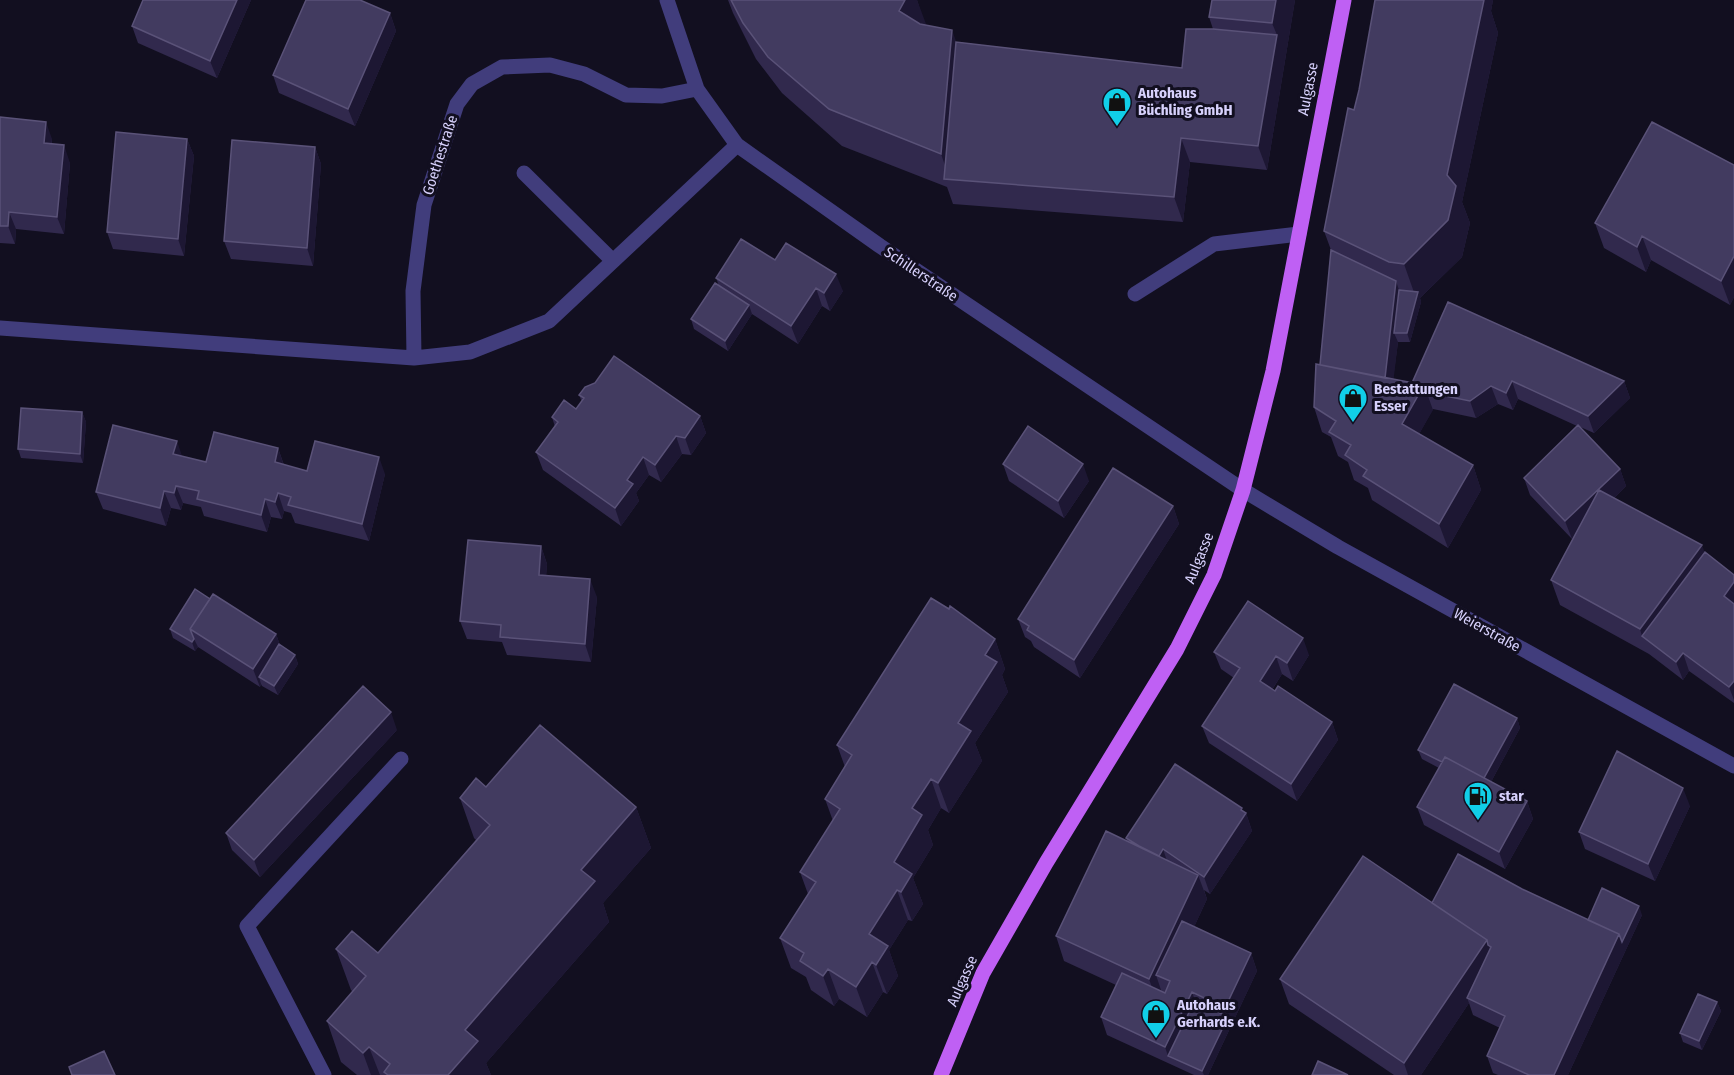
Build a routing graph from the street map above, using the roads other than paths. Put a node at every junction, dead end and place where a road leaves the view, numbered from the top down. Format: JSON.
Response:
{"nodes":[{"id":1,"x":667,"y":0,"type":"edge"},
{"id":2,"x":1344,"y":0,"type":"edge"},
{"id":3,"x":697,"y":89,"type":"junction"},
{"id":4,"x":737,"y":146,"type":"junction"},
{"id":5,"x":524,"y":172,"type":"dead end"},
{"id":6,"x":1299,"y":234,"type":"junction"},
{"id":7,"x":612,"y":260,"type":"junction"},
{"id":8,"x":1135,"y":294,"type":"dead end"},
{"id":9,"x":0,"y":328,"type":"edge"},
{"id":10,"x":414,"y":358,"type":"junction"},
{"id":11,"x":1243,"y":490,"type":"junction"},
{"id":12,"x":402,"y":759,"type":"dead end"},
{"id":13,"x":1734,"y":766,"type":"edge"},
{"id":14,"x":324,"y":1075,"type":"edge"},
{"id":15,"x":941,"y":1075,"type":"edge"}],
"edges":[{"from":1,"to":3,"type":"street","name":"Schillerstraße"},
{"from":2,"to":6,"type":"main road","name":"Aulgasse"},
{"from":3,"to":4,"type":"street","name":"Schillerstraße"},
{"from":3,"to":10,"type":"street","name":"Goethestraße"},
{"from":4,"to":7,"type":"street"},
{"from":4,"to":11,"type":"street","name":"Schillerstraße"},
{"from":5,"to":7,"type":"street"},
{"from":6,"to":8,"type":"street"},
{"from":6,"to":11,"type":"main road","name":"Aulgasse"},
{"from":7,"to":10,"type":"street"},
{"from":9,"to":10,"type":"street"},
{"from":11,"to":13,"type":"street","name":"Weierstraße"},
{"from":11,"to":15,"type":"main road","name":"Aulgasse"},
{"from":12,"to":14,"type":"street"}]}
